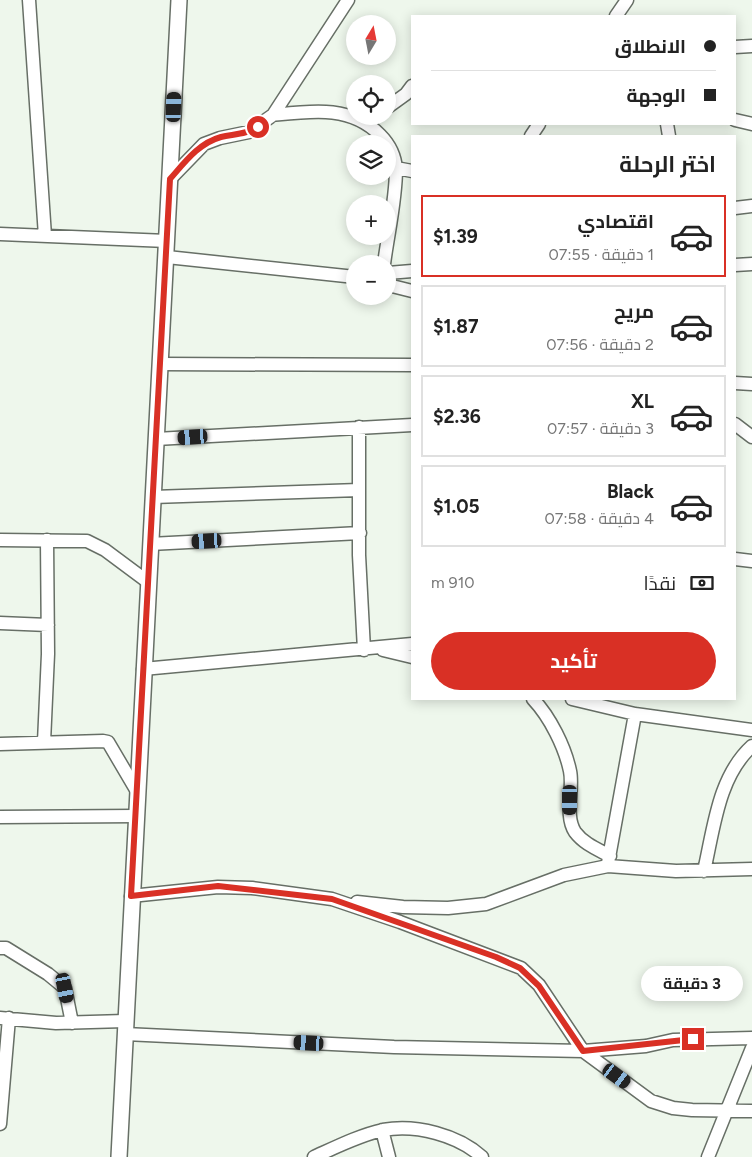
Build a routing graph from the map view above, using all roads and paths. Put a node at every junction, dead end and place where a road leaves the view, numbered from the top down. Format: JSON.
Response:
{"nodes":[{"id":1,"x":29,"y":0,"type":"edge"},
{"id":2,"x":179,"y":0,"type":"edge"},
{"id":3,"x":348,"y":0,"type":"edge"},
{"id":4,"x":627,"y":0,"type":"edge"},
{"id":5,"x":617,"y":15,"type":"edge"},
{"id":6,"x":752,"y":46,"type":"edge"},
{"id":7,"x":736,"y":47,"type":"edge"},
{"id":8,"x":411,"y":87,"type":"edge"},
{"id":9,"x":396,"y":101,"type":"edge"},
{"id":10,"x":273,"y":114,"type":"junction"},
{"id":11,"x":346,"y":114,"type":"edge"},
{"id":12,"x":736,"y":120,"type":"edge"},
{"id":13,"x":752,"y":124,"type":"edge"},
{"id":14,"x":371,"y":125,"type":"edge"},
{"id":15,"x":380,"y":135,"type":"edge"},
{"id":16,"x":396,"y":168,"type":"edge"},
{"id":17,"x":411,"y":171,"type":"edge"},
{"id":18,"x":170,"y":179,"type":"junction"},
{"id":19,"x":394,"y":185,"type":"edge"},
{"id":20,"x":752,"y":206,"type":"edge"},
{"id":21,"x":736,"y":208,"type":"edge"},
{"id":22,"x":0,"y":234,"type":"edge"},
{"id":23,"x":45,"y":236,"type":"junction"},
{"id":24,"x":167,"y":241,"type":"junction"},
{"id":25,"x":385,"y":255,"type":"edge"},
{"id":26,"x":167,"y":257,"type":"junction"},
{"id":27,"x":752,"y":264,"type":"edge"},
{"id":28,"x":736,"y":265,"type":"edge"},
{"id":29,"x":411,"y":271,"type":"edge"},
{"id":30,"x":396,"y":272,"type":"edge"},
{"id":31,"x":346,"y":276,"type":"edge"},
{"id":32,"x":396,"y":287,"type":"edge"},
{"id":33,"x":411,"y":291,"type":"edge"},
{"id":34,"x":161,"y":364,"type":"junction"},
{"id":35,"x":411,"y":365,"type":"edge"},
{"id":36,"x":736,"y":384,"type":"edge"},
{"id":37,"x":752,"y":384,"type":"edge"},
{"id":38,"x":411,"y":425,"type":"edge"},
{"id":39,"x":736,"y":425,"type":"edge"},
{"id":40,"x":359,"y":427,"type":"junction"},
{"id":41,"x":752,"y":437,"type":"edge"},
{"id":42,"x":156,"y":440,"type":"junction"},
{"id":43,"x":360,"y":490,"type":"junction"},
{"id":44,"x":153,"y":497,"type":"junction"},
{"id":45,"x":360,"y":533,"type":"junction"},
{"id":46,"x":0,"y":540,"type":"edge"},
{"id":47,"x":47,"y":540,"type":"junction"},
{"id":48,"x":150,"y":544,"type":"junction"},
{"id":49,"x":736,"y":559,"type":"edge"},
{"id":50,"x":752,"y":561,"type":"edge"},
{"id":51,"x":148,"y":582,"type":"junction"},
{"id":52,"x":0,"y":623,"type":"edge"},
{"id":53,"x":48,"y":625,"type":"junction"},
{"id":54,"x":411,"y":644,"type":"edge"},
{"id":55,"x":370,"y":649,"type":"junction"},
{"id":56,"x":411,"y":657,"type":"edge"},
{"id":57,"x":143,"y":669,"type":"junction"},
{"id":58,"x":534,"y":700,"type":"edge"},
{"id":59,"x":576,"y":700,"type":"edge"},
{"id":60,"x":634,"y":714,"type":"junction"},
{"id":61,"x":752,"y":730,"type":"edge"},
{"id":62,"x":44,"y":742,"type":"junction"},
{"id":63,"x":0,"y":744,"type":"edge"},
{"id":64,"x":752,"y":746,"type":"edge"},
{"id":65,"x":138,"y":792,"type":"junction"},
{"id":66,"x":136,"y":816,"type":"junction"},
{"id":67,"x":0,"y":817,"type":"edge"},
{"id":68,"x":609,"y":861,"type":"junction"},
{"id":69,"x":752,"y":869,"type":"edge"},
{"id":70,"x":704,"y":871,"type":"junction"},
{"id":71,"x":131,"y":896,"type":"junction"},
{"id":72,"x":332,"y":899,"type":"junction"},
{"id":73,"x":0,"y":948,"type":"edge"},
{"id":74,"x":4,"y":1018,"type":"edge"},
{"id":75,"x":72,"y":1023,"type":"junction"},
{"id":76,"x":125,"y":1028,"type":"junction"},
{"id":77,"x":752,"y":1038,"type":"edge"},
{"id":78,"x":752,"y":1048,"type":"edge"},
{"id":79,"x":583,"y":1051,"type":"junction"},
{"id":80,"x":727,"y":1109,"type":"junction"},
{"id":81,"x":752,"y":1110,"type":"edge"},
{"id":82,"x":0,"y":1124,"type":"edge"},
{"id":83,"x":382,"y":1130,"type":"junction"},
{"id":84,"x":119,"y":1157,"type":"edge"},
{"id":85,"x":314,"y":1157,"type":"edge"},
{"id":86,"x":389,"y":1157,"type":"edge"},
{"id":87,"x":482,"y":1157,"type":"edge"},
{"id":88,"x":708,"y":1157,"type":"edge"}],
"edges":[{"from":1,"to":23,"type":"street"},
{"from":2,"to":18,"type":"street"},
{"from":3,"to":10,"type":"street"},
{"from":4,"to":5,"type":"street"},
{"from":6,"to":7,"type":"street"},
{"from":8,"to":9,"type":"street"},
{"from":10,"to":11,"type":"street"},
{"from":10,"to":18,"type":"street"},
{"from":12,"to":13,"type":"street"},
{"from":14,"to":15,"type":"street"},
{"from":16,"to":17,"type":"street"},
{"from":18,"to":24,"type":"street"},
{"from":19,"to":25,"type":"street"},
{"from":20,"to":21,"type":"street"},
{"from":22,"to":23,"type":"street"},
{"from":23,"to":24,"type":"street"},
{"from":24,"to":26,"type":"street"},
{"from":26,"to":31,"type":"street"},
{"from":26,"to":34,"type":"street"},
{"from":27,"to":28,"type":"street"},
{"from":29,"to":30,"type":"street"},
{"from":32,"to":33,"type":"street"},
{"from":34,"to":35,"type":"street"},
{"from":34,"to":42,"type":"street"},
{"from":36,"to":37,"type":"street"},
{"from":38,"to":40,"type":"street"},
{"from":39,"to":41,"type":"street"},
{"from":40,"to":42,"type":"street"},
{"from":40,"to":43,"type":"street"},
{"from":42,"to":44,"type":"street"},
{"from":43,"to":44,"type":"street"},
{"from":43,"to":45,"type":"street"},
{"from":44,"to":48,"type":"street"},
{"from":45,"to":48,"type":"street"},
{"from":45,"to":55,"type":"street"},
{"from":46,"to":47,"type":"street"},
{"from":47,"to":51,"type":"street"},
{"from":47,"to":53,"type":"street"},
{"from":48,"to":51,"type":"street"},
{"from":49,"to":50,"type":"street"},
{"from":51,"to":57,"type":"street"},
{"from":52,"to":53,"type":"street"},
{"from":53,"to":62,"type":"street"},
{"from":54,"to":55,"type":"street"},
{"from":55,"to":56,"type":"street"},
{"from":55,"to":57,"type":"street"},
{"from":57,"to":65,"type":"street"},
{"from":58,"to":68,"type":"street"},
{"from":59,"to":60,"type":"street"},
{"from":60,"to":61,"type":"street"},
{"from":60,"to":68,"type":"street"},
{"from":62,"to":63,"type":"street"},
{"from":62,"to":65,"type":"street"},
{"from":64,"to":70,"type":"street"},
{"from":65,"to":66,"type":"street"},
{"from":66,"to":67,"type":"street"},
{"from":66,"to":71,"type":"street"},
{"from":68,"to":70,"type":"street"},
{"from":68,"to":72,"type":"street"},
{"from":69,"to":70,"type":"street"},
{"from":71,"to":72,"type":"street"},
{"from":71,"to":76,"type":"street"},
{"from":72,"to":79,"type":"street"},
{"from":73,"to":75,"type":"street"},
{"from":74,"to":75,"type":"street"},
{"from":74,"to":82,"type":"street"},
{"from":75,"to":76,"type":"street"},
{"from":76,"to":79,"type":"street"},
{"from":76,"to":84,"type":"street"},
{"from":77,"to":79,"type":"street"},
{"from":78,"to":80,"type":"street"},
{"from":79,"to":80,"type":"street"},
{"from":80,"to":81,"type":"street"},
{"from":80,"to":88,"type":"street"},
{"from":83,"to":85,"type":"street"},
{"from":83,"to":86,"type":"street"},
{"from":83,"to":87,"type":"street"}]}
